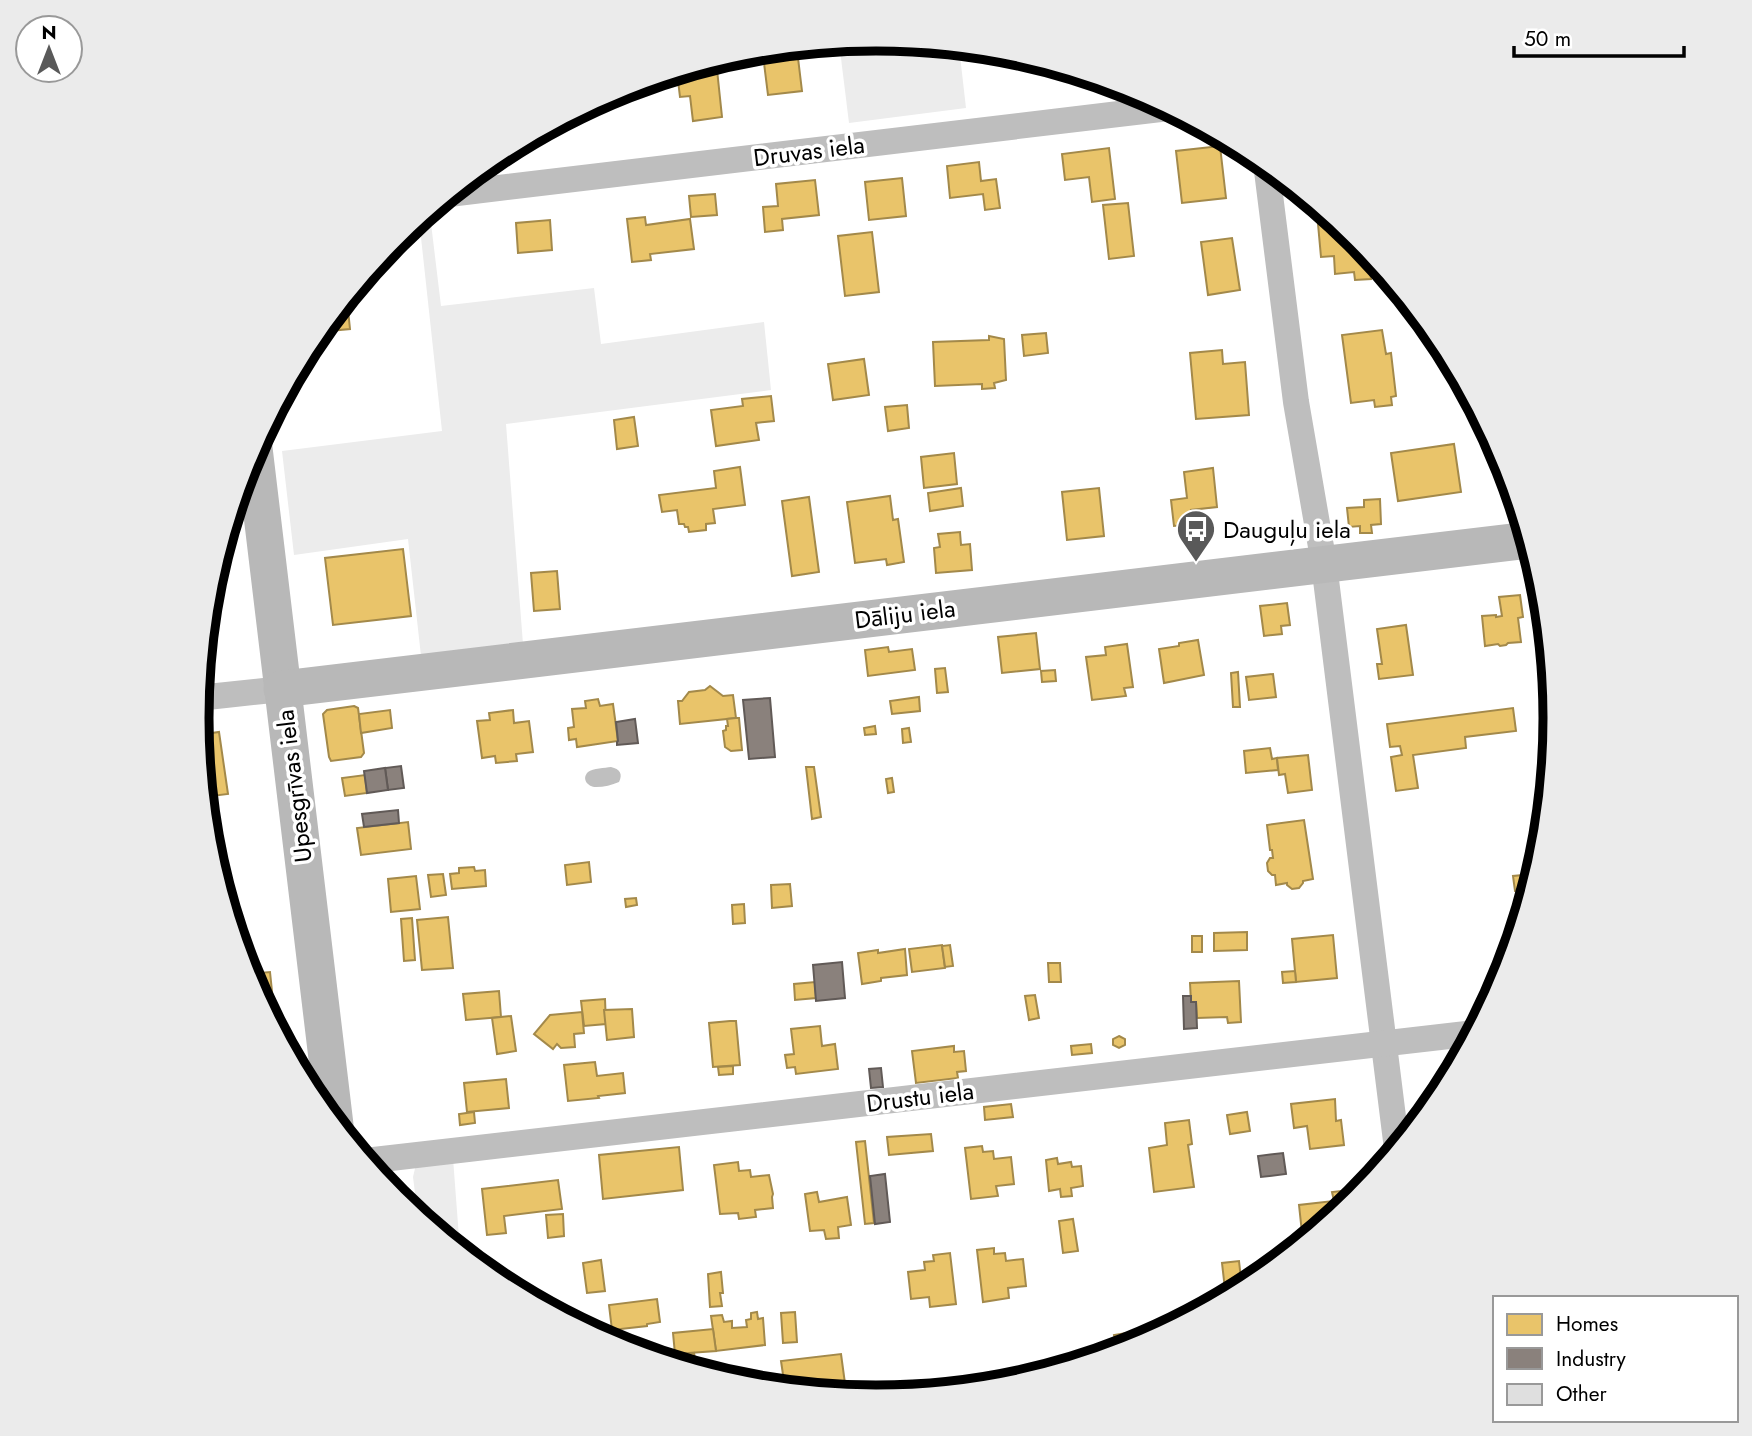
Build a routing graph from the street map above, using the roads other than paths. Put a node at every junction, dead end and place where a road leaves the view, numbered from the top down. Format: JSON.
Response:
{"nodes":[{"id":1,"x":1150,"y":110,"type":"edge"},
{"id":2,"x":1268,"y":179,"type":"edge"},
{"id":3,"x":466,"y":192,"type":"edge"},
{"id":4,"x":257,"y":471,"type":"edge"},
{"id":5,"x":1520,"y":541,"type":"edge"},
{"id":6,"x":1324,"y":564,"type":"junction"},
{"id":7,"x":282,"y":689,"type":"junction"},
{"id":8,"x":209,"y":697,"type":"edge"},
{"id":9,"x":1463,"y":1034,"type":"edge"},
{"id":10,"x":1383,"y":1044,"type":"junction"},
{"id":11,"x":333,"y":1104,"type":"edge"},
{"id":12,"x":1395,"y":1136,"type":"edge"},
{"id":13,"x":376,"y":1160,"type":"edge"}],
"edges":[{"from":1,"to":3,"type":"street","name":"Druvas iela"},
{"from":2,"to":6,"type":"street"},
{"from":4,"to":7,"type":"street","name":"Upesgrīvas iela"},
{"from":5,"to":6,"type":"street","name":"Dāliju iela"},
{"from":6,"to":7,"type":"street","name":"Dāliju iela"},
{"from":6,"to":10,"type":"street"},
{"from":7,"to":8,"type":"street"},
{"from":7,"to":11,"type":"street","name":"Upesgrīvas iela"},
{"from":9,"to":10,"type":"street","name":"Drustu iela"},
{"from":10,"to":12,"type":"street"},
{"from":10,"to":13,"type":"street","name":"Drustu iela"}]}
